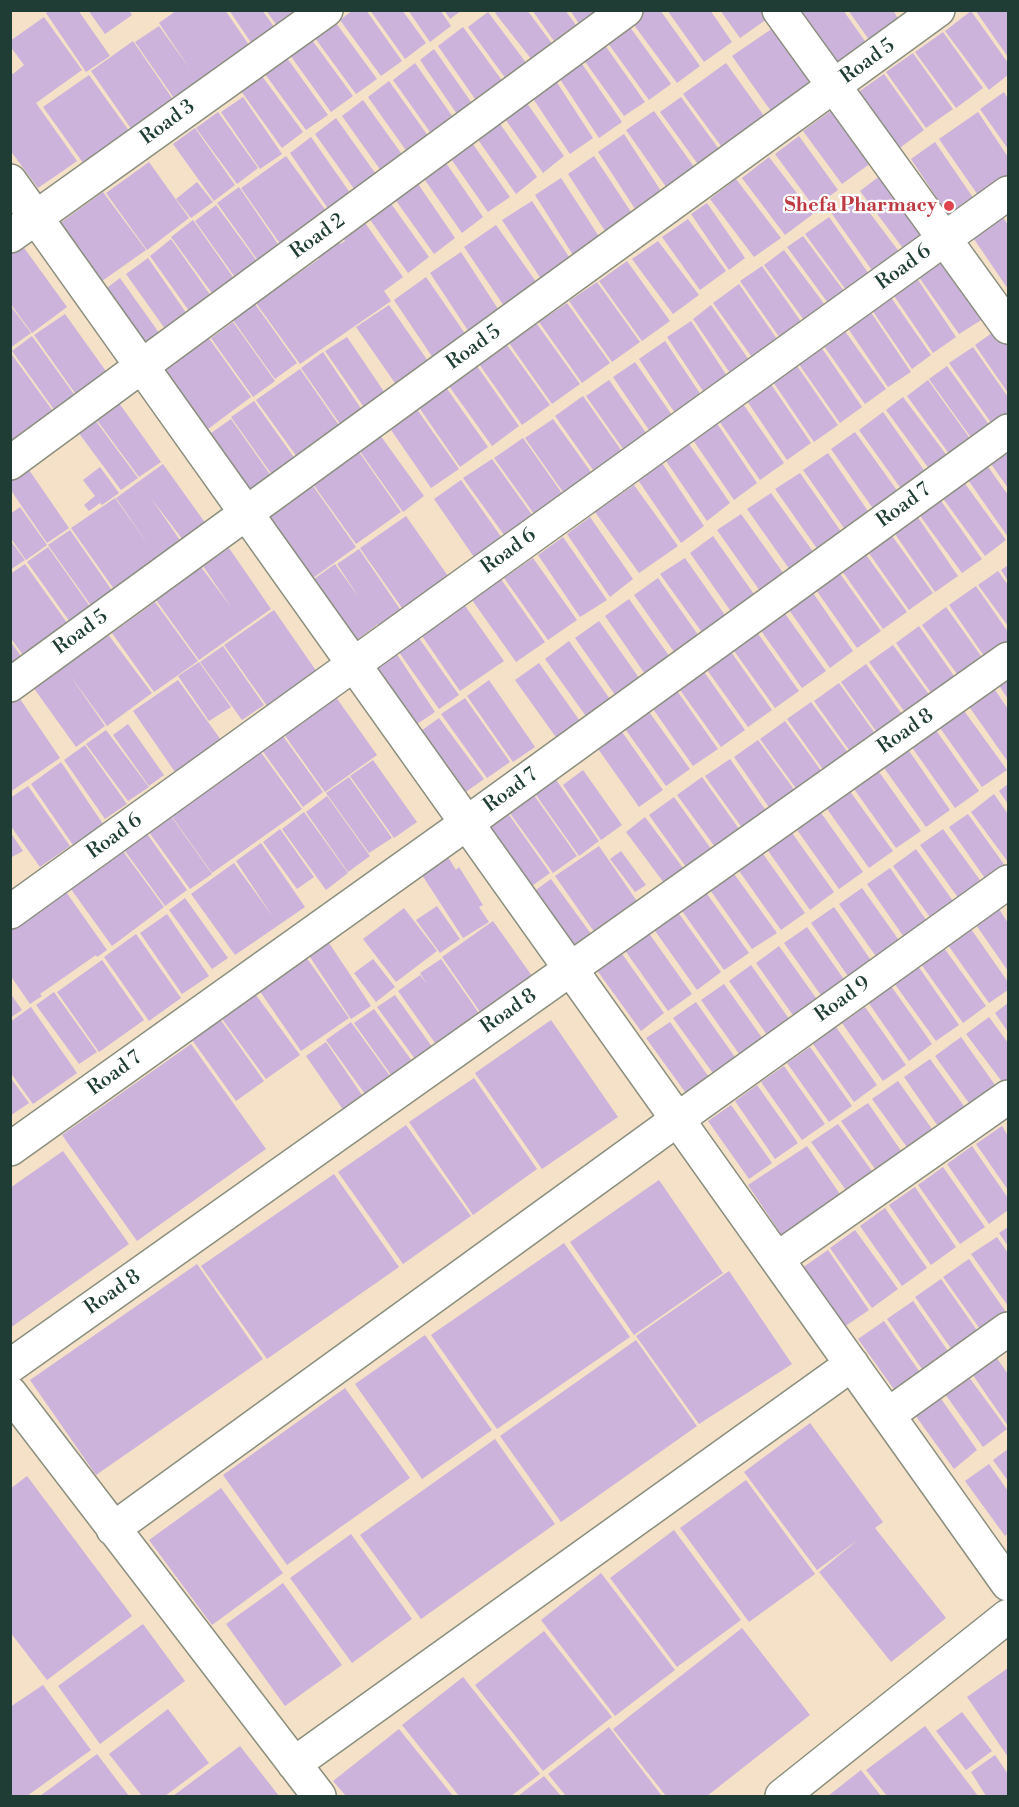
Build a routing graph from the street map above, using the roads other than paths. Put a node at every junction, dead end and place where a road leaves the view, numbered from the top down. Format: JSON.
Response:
{"nodes":[{"id":1,"x":326,"y":10,"type":"edge"},
{"id":2,"x":626,"y":10,"type":"edge"},
{"id":3,"x":779,"y":10,"type":"edge"},
{"id":4,"x":938,"y":10,"type":"edge"},
{"id":5,"x":834,"y":86,"type":"junction"},
{"id":6,"x":10,"y":182,"type":"edge"},
{"id":7,"x":1008,"y":193,"type":"edge"},
{"id":8,"x":23,"y":227,"type":"edge"},
{"id":9,"x":945,"y":239,"type":"junction"},
{"id":10,"x":1008,"y":327,"type":"edge"},
{"id":11,"x":142,"y":367,"type":"junction"},
{"id":12,"x":1008,"y":431,"type":"edge"},
{"id":13,"x":10,"y":463,"type":"edge"},
{"id":14,"x":246,"y":513,"type":"junction"},
{"id":15,"x":1008,"y":659,"type":"edge"},
{"id":16,"x":354,"y":664,"type":"junction"},
{"id":17,"x":10,"y":685,"type":"edge"},
{"id":18,"x":467,"y":823,"type":"junction"},
{"id":19,"x":1008,"y":882,"type":"edge"},
{"id":20,"x":10,"y":912,"type":"edge"},
{"id":21,"x":571,"y":969,"type":"junction"},
{"id":22,"x":1008,"y":1097,"type":"edge"},
{"id":23,"x":678,"y":1119,"type":"junction"},
{"id":24,"x":10,"y":1149,"type":"edge"},
{"id":25,"x":777,"y":1258,"type":"junction"},
{"id":26,"x":1008,"y":1329,"type":"edge"},
{"id":27,"x":852,"y":1364,"type":"junction"},
{"id":28,"x":10,"y":1366,"type":"edge"},
{"id":29,"x":10,"y":1393,"type":"edge"},
{"id":30,"x":888,"y":1415,"type":"junction"},
{"id":31,"x":113,"y":1529,"type":"junction"},
{"id":32,"x":999,"y":1550,"type":"edge"},
{"id":33,"x":1008,"y":1584,"type":"edge"},
{"id":34,"x":1008,"y":1616,"type":"edge"},
{"id":35,"x":294,"y":1764,"type":"junction"},
{"id":36,"x":319,"y":1797,"type":"edge"},
{"id":37,"x":782,"y":1797,"type":"edge"}],
"edges":[{"from":1,"to":8,"type":"street","name":"Road 3"},
{"from":2,"to":11,"type":"street","name":"Road 2"},
{"from":3,"to":5,"type":"street"},
{"from":4,"to":5,"type":"street","name":"Road 5"},
{"from":5,"to":9,"type":"street"},
{"from":5,"to":14,"type":"street","name":"Road 5"},
{"from":6,"to":8,"type":"street"},
{"from":7,"to":9,"type":"street","name":"Road 6"},
{"from":8,"to":11,"type":"street"},
{"from":9,"to":10,"type":"street"},
{"from":9,"to":16,"type":"street","name":"Road 6"},
{"from":11,"to":13,"type":"street","name":"Road 2"},
{"from":11,"to":14,"type":"street"},
{"from":12,"to":18,"type":"street","name":"Road 7"},
{"from":14,"to":16,"type":"street"},
{"from":14,"to":17,"type":"street","name":"Road 5"},
{"from":15,"to":21,"type":"street","name":"Road 8"},
{"from":16,"to":18,"type":"street"},
{"from":16,"to":20,"type":"street","name":"Road 6"},
{"from":18,"to":21,"type":"street"},
{"from":18,"to":24,"type":"street","name":"Road 7"},
{"from":19,"to":23,"type":"street","name":"Road 9"},
{"from":21,"to":23,"type":"street"},
{"from":21,"to":28,"type":"street","name":"Road 8"},
{"from":22,"to":25,"type":"street"},
{"from":23,"to":25,"type":"street"},
{"from":23,"to":31,"type":"street","name":"Road 9"},
{"from":25,"to":27,"type":"street"},
{"from":26,"to":30,"type":"street"},
{"from":27,"to":30,"type":"street"},
{"from":27,"to":35,"type":"street"},
{"from":29,"to":31,"type":"street"},
{"from":30,"to":32,"type":"street"},
{"from":31,"to":35,"type":"street"},
{"from":32,"to":33,"type":"street"},
{"from":34,"to":37,"type":"street"},
{"from":35,"to":36,"type":"street"}]}
